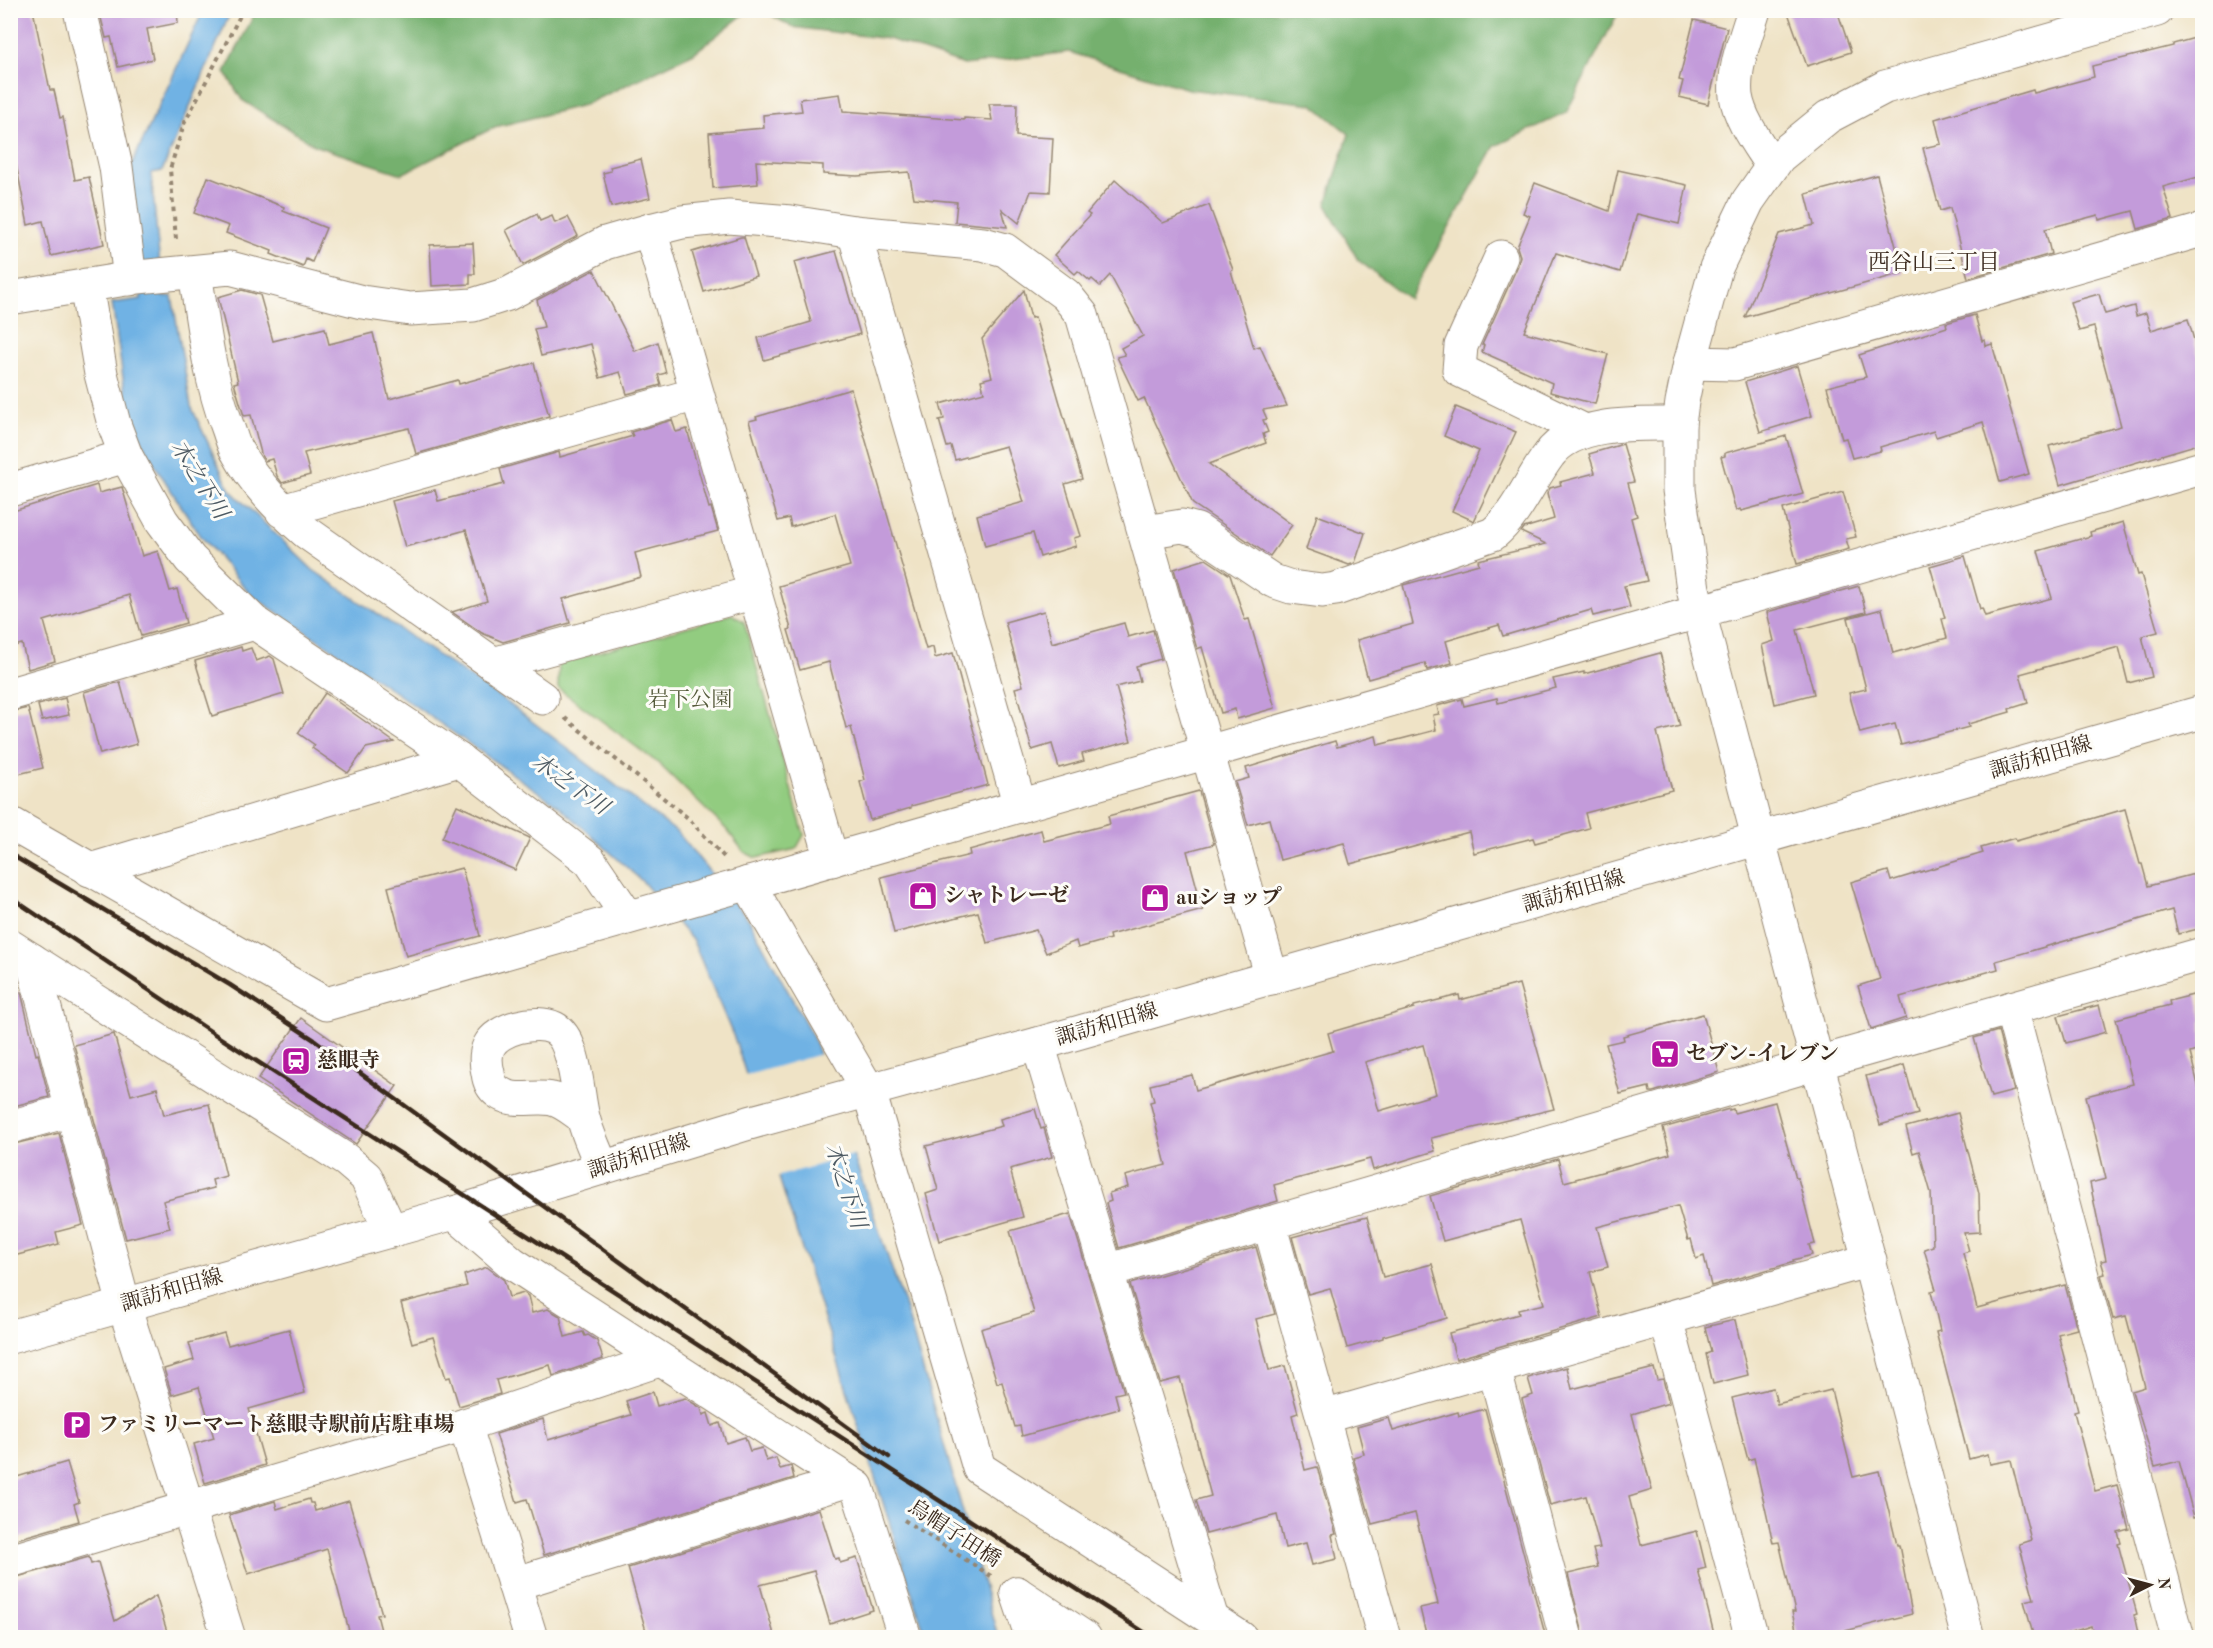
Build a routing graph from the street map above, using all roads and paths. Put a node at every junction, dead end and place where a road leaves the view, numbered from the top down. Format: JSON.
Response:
{"nodes":[{"id":1,"x":80,"y":10,"type":"edge"},
{"id":2,"x":243,"y":10,"type":"edge"},
{"id":3,"x":1754,"y":10,"type":"edge"},
{"id":4,"x":2157,"y":10,"type":"edge"},
{"id":5,"x":1772,"y":166,"type":"junction"},
{"id":6,"x":650,"y":230,"type":"junction"},
{"id":7,"x":2202,"y":231,"type":"edge"},
{"id":8,"x":854,"y":232,"type":"junction"},
{"id":9,"x":1501,"y":257,"type":"dead end"},
{"id":10,"x":187,"y":272,"type":"junction"},
{"id":11,"x":134,"y":278,"type":"junction"},
{"id":12,"x":86,"y":285,"type":"junction"},
{"id":13,"x":10,"y":298,"type":"edge"},
{"id":14,"x":1690,"y":363,"type":"junction"},
{"id":15,"x":697,"y":394,"type":"junction"},
{"id":16,"x":1679,"y":424,"type":"junction"},
{"id":17,"x":1583,"y":430,"type":"junction"},
{"id":18,"x":126,"y":456,"type":"junction"},
{"id":19,"x":2202,"y":468,"type":"edge"},
{"id":20,"x":10,"y":490,"type":"edge"},
{"id":21,"x":282,"y":511,"type":"junction"},
{"id":22,"x":1145,"y":532,"type":"junction"},
{"id":23,"x":755,"y":592,"type":"junction"},
{"id":24,"x":1700,"y":612,"type":"junction"},
{"id":25,"x":255,"y":623,"type":"junction"},
{"id":26,"x":493,"y":664,"type":"junction"},
{"id":27,"x":10,"y":694,"type":"edge"},
{"id":28,"x":542,"y":698,"type":"joint"},
{"id":29,"x":2202,"y":712,"type":"edge"},
{"id":30,"x":1207,"y":753,"type":"junction"},
{"id":31,"x":459,"y":760,"type":"junction"},
{"id":32,"x":1020,"y":806,"type":"junction"},
{"id":33,"x":10,"y":823,"type":"edge"},
{"id":34,"x":1759,"y":839,"type":"junction"},
{"id":35,"x":832,"y":860,"type":"junction"},
{"id":36,"x":90,"y":870,"type":"junction"},
{"id":37,"x":740,"y":885,"type":"junction"},
{"id":38,"x":636,"y":915,"type":"junction"},
{"id":39,"x":21,"y":953,"type":"edge"},
{"id":40,"x":2202,"y":954,"type":"edge"},
{"id":41,"x":1272,"y":978,"type":"junction"},
{"id":42,"x":2011,"y":1008,"type":"junction"},
{"id":43,"x":1038,"y":1044,"type":"junction"},
{"id":44,"x":1818,"y":1063,"type":"junction"},
{"id":45,"x":859,"y":1094,"type":"junction"},
{"id":46,"x":71,"y":1110,"type":"junction"},
{"id":47,"x":583,"y":1117,"type":"dead end"},
{"id":48,"x":10,"y":1127,"type":"edge"},
{"id":49,"x":602,"y":1168,"type":"junction"},
{"id":50,"x":454,"y":1213,"type":"junction"},
{"id":51,"x":1269,"y":1223,"type":"junction"},
{"id":52,"x":391,"y":1231,"type":"junction"},
{"id":53,"x":1870,"y":1260,"type":"junction"},
{"id":54,"x":1106,"y":1271,"type":"junction"},
{"id":55,"x":124,"y":1305,"type":"junction"},
{"id":56,"x":1666,"y":1319,"type":"junction"},
{"id":57,"x":10,"y":1337,"type":"edge"},
{"id":58,"x":659,"y":1360,"type":"junction"},
{"id":59,"x":1494,"y":1368,"type":"junction"},
{"id":60,"x":1323,"y":1417,"type":"junction"},
{"id":61,"x":465,"y":1425,"type":"junction"},
{"id":62,"x":846,"y":1481,"type":"junction"},
{"id":63,"x":187,"y":1508,"type":"junction"},
{"id":64,"x":903,"y":1519,"type":"dead end"},
{"id":65,"x":10,"y":1561,"type":"edge"},
{"id":66,"x":514,"y":1584,"type":"junction"},
{"id":67,"x":1017,"y":1593,"type":"junction"},
{"id":68,"x":1212,"y":1619,"type":"junction"},
{"id":69,"x":229,"y":1638,"type":"edge"},
{"id":70,"x":531,"y":1638,"type":"edge"},
{"id":71,"x":905,"y":1638,"type":"edge"},
{"id":72,"x":1032,"y":1638,"type":"edge"},
{"id":73,"x":1085,"y":1638,"type":"edge"},
{"id":74,"x":1241,"y":1638,"type":"edge"},
{"id":75,"x":1384,"y":1638,"type":"edge"},
{"id":76,"x":1566,"y":1638,"type":"edge"},
{"id":77,"x":1752,"y":1638,"type":"edge"},
{"id":78,"x":1968,"y":1638,"type":"edge"},
{"id":79,"x":2178,"y":1638,"type":"edge"}],
"edges":[{"from":1,"to":11,"type":"street"},
{"from":2,"to":10,"type":"path"},
{"from":3,"to":5,"type":"street"},
{"from":4,"to":5,"type":"street"},
{"from":5,"to":14,"type":"street"},
{"from":6,"to":8,"type":"street"},
{"from":6,"to":10,"type":"street"},
{"from":6,"to":15,"type":"street"},
{"from":7,"to":14,"type":"street"},
{"from":8,"to":22,"type":"street"},
{"from":8,"to":32,"type":"street"},
{"from":9,"to":17,"type":"street"},
{"from":10,"to":11,"type":"street"},
{"from":10,"to":21,"type":"street"},
{"from":11,"to":12,"type":"street"},
{"from":12,"to":13,"type":"street"},
{"from":12,"to":18,"type":"street"},
{"from":14,"to":16,"type":"street"},
{"from":15,"to":21,"type":"street"},
{"from":15,"to":23,"type":"street"},
{"from":16,"to":17,"type":"street"},
{"from":16,"to":24,"type":"street"},
{"from":17,"to":22,"type":"street"},
{"from":18,"to":20,"type":"street"},
{"from":18,"to":25,"type":"street"},
{"from":19,"to":24,"type":"street"},
{"from":21,"to":26,"type":"street"},
{"from":22,"to":30,"type":"street"},
{"from":23,"to":26,"type":"street"},
{"from":23,"to":35,"type":"street"},
{"from":24,"to":30,"type":"street"},
{"from":24,"to":34,"type":"street"},
{"from":25,"to":27,"type":"street"},
{"from":25,"to":31,"type":"street"},
{"from":26,"to":28,"type":"street"},
{"from":28,"to":37,"type":"path"},
{"from":29,"to":34,"type":"street","name":"諏訪和田線"},
{"from":30,"to":32,"type":"street"},
{"from":30,"to":41,"type":"street"},
{"from":31,"to":36,"type":"street"},
{"from":31,"to":38,"type":"street"},
{"from":32,"to":35,"type":"street"},
{"from":33,"to":36,"type":"street"},
{"from":34,"to":41,"type":"street","name":"諏訪和田線"},
{"from":34,"to":44,"type":"street"},
{"from":35,"to":37,"type":"street"},
{"from":36,"to":38,"type":"street"},
{"from":37,"to":38,"type":"street"},
{"from":37,"to":45,"type":"street"},
{"from":39,"to":46,"type":"street"},
{"from":39,"to":52,"type":"street"},
{"from":40,"to":42,"type":"street"},
{"from":41,"to":43,"type":"street","name":"諏訪和田線"},
{"from":42,"to":44,"type":"street"},
{"from":42,"to":79,"type":"street"},
{"from":43,"to":45,"type":"street","name":"諏訪和田線"},
{"from":43,"to":54,"type":"street"},
{"from":44,"to":51,"type":"street"},
{"from":44,"to":53,"type":"street"},
{"from":45,"to":49,"type":"street","name":"諏訪和田線"},
{"from":45,"to":68,"type":"street"},
{"from":46,"to":48,"type":"street"},
{"from":46,"to":55,"type":"street"},
{"from":47,"to":49,"type":"street"},
{"from":49,"to":50,"type":"street","name":"諏訪和田線"},
{"from":50,"to":52,"type":"street","name":"諏訪和田線"},
{"from":50,"to":58,"type":"street"},
{"from":51,"to":54,"type":"street"},
{"from":51,"to":60,"type":"street"},
{"from":52,"to":55,"type":"street","name":"諏訪和田線"},
{"from":53,"to":56,"type":"street"},
{"from":53,"to":78,"type":"street"},
{"from":54,"to":68,"type":"street"},
{"from":55,"to":57,"type":"street","name":"諏訪和田線"},
{"from":55,"to":63,"type":"street"},
{"from":56,"to":59,"type":"street"},
{"from":56,"to":77,"type":"street"},
{"from":58,"to":61,"type":"street"},
{"from":58,"to":62,"type":"street"},
{"from":59,"to":60,"type":"street"},
{"from":59,"to":76,"type":"street"},
{"from":60,"to":75,"type":"street"},
{"from":61,"to":63,"type":"street"},
{"from":61,"to":66,"type":"street"},
{"from":62,"to":66,"type":"street"},
{"from":62,"to":71,"type":"street"},
{"from":63,"to":65,"type":"street"},
{"from":63,"to":69,"type":"street"},
{"from":64,"to":67,"type":"path","name":"烏帽子田橋"},
{"from":66,"to":70,"type":"street"},
{"from":67,"to":72,"type":"street"},
{"from":67,"to":73,"type":"street"},
{"from":68,"to":74,"type":"street"}]}
